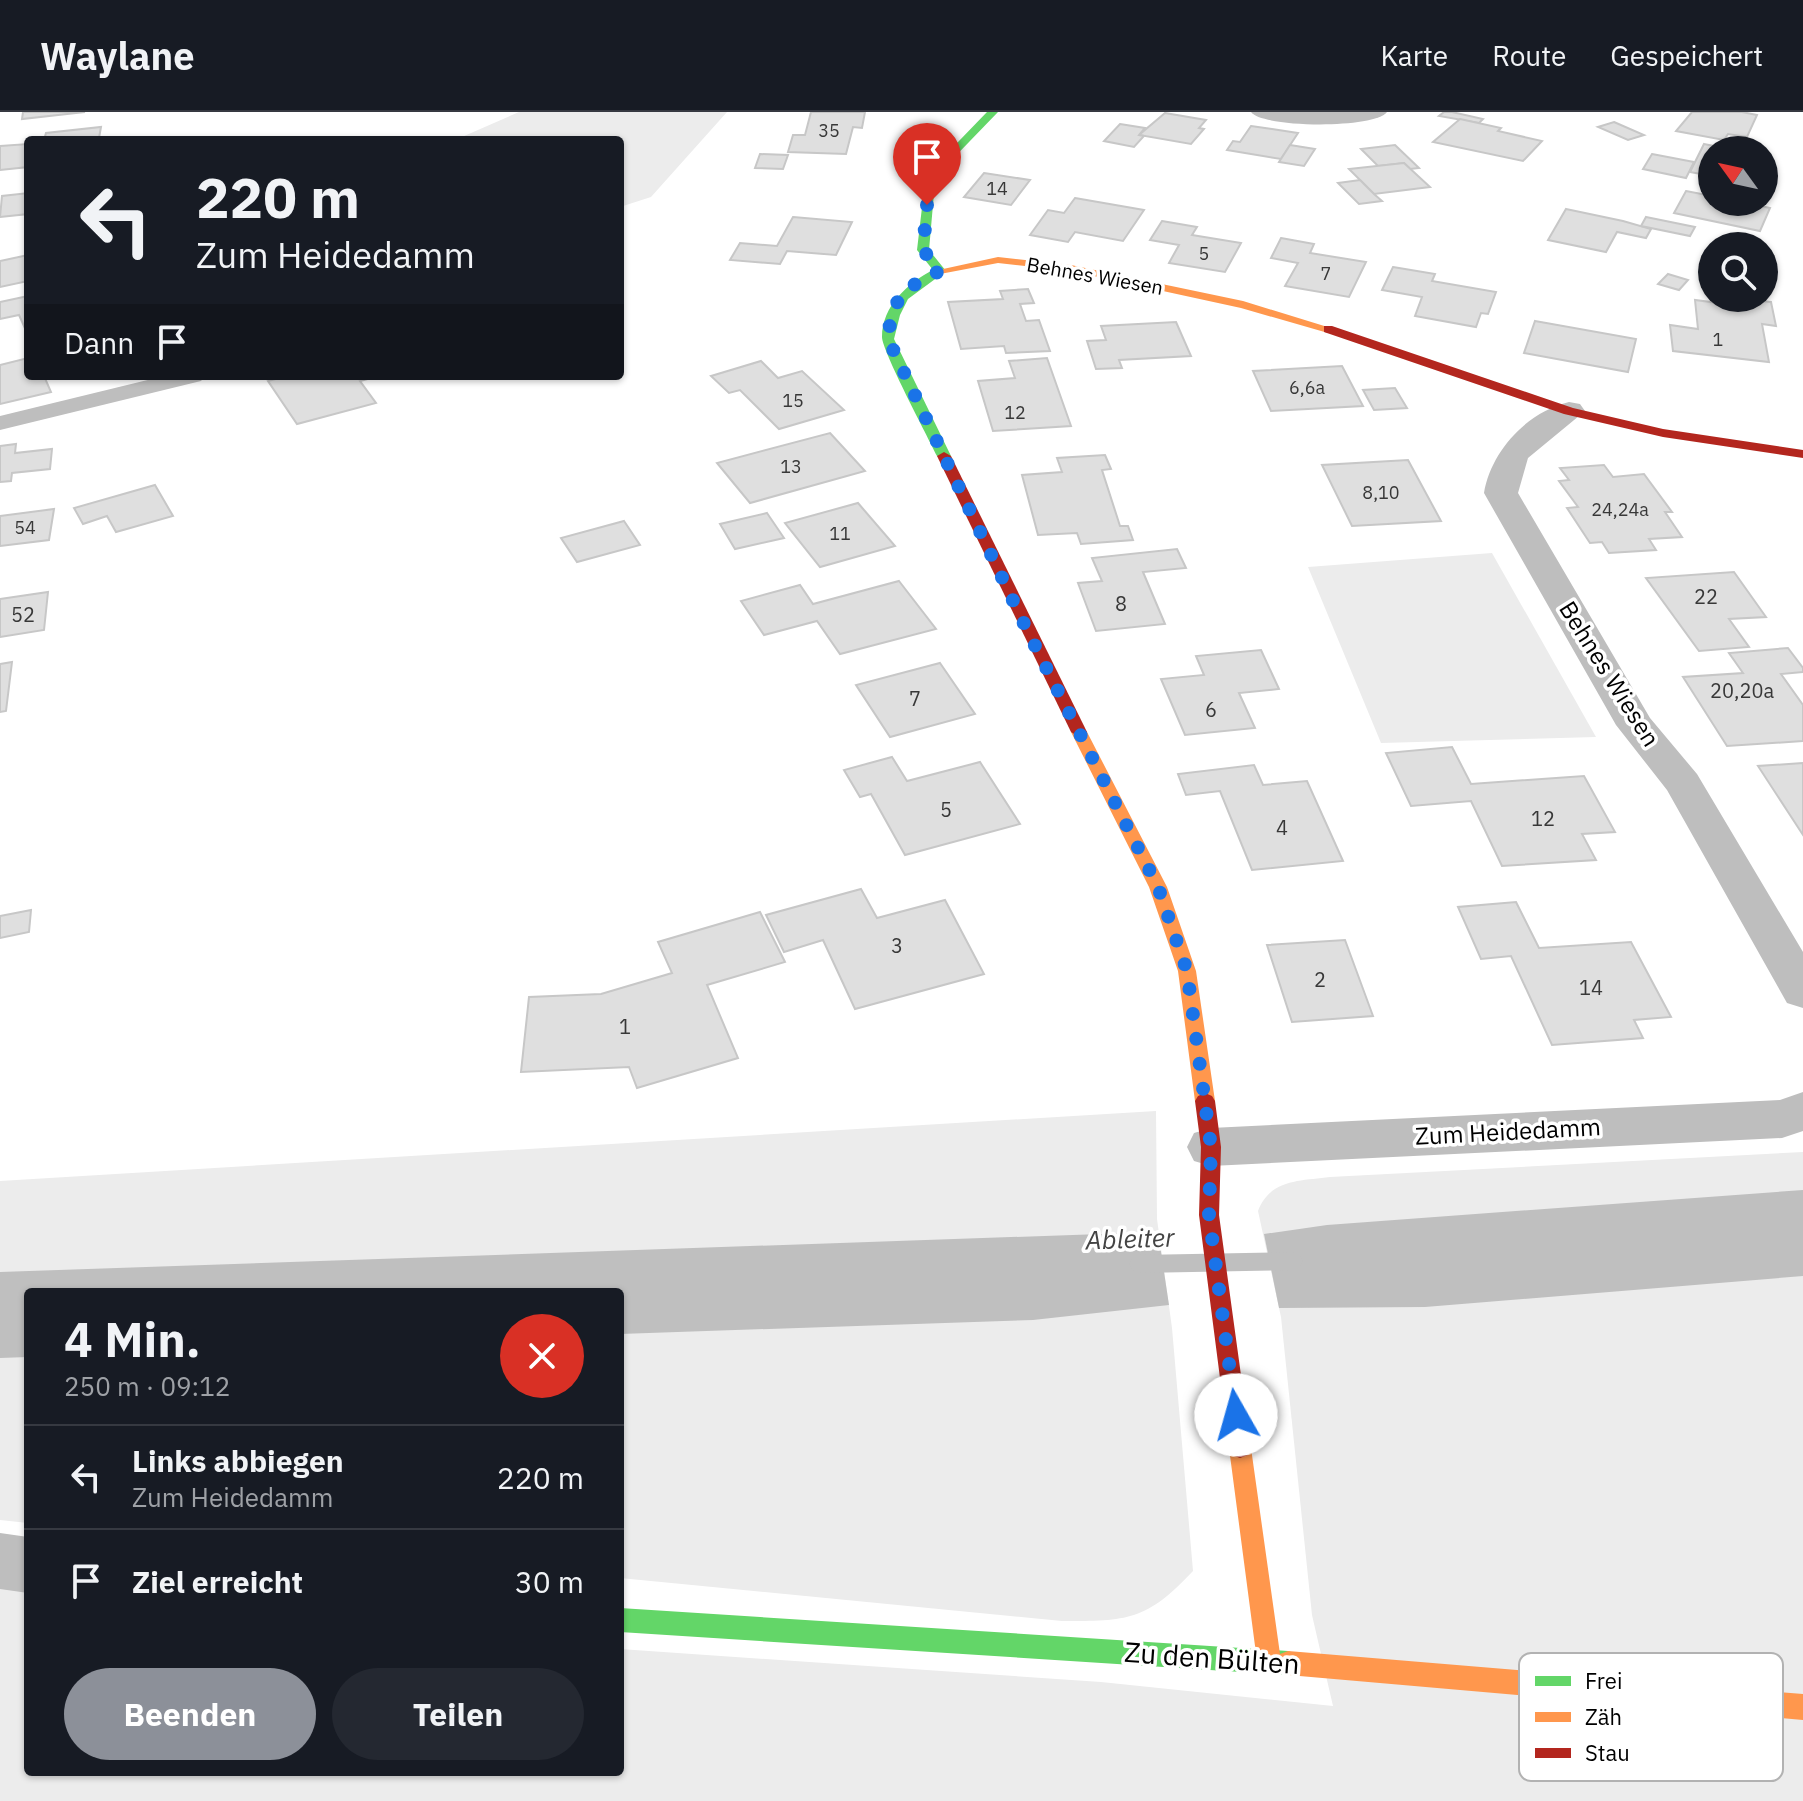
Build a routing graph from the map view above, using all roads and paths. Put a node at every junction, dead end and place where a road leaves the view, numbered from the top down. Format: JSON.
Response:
{"nodes":[{"id":1,"x":993,"y":112,"type":"edge"},
{"id":2,"x":1263,"y":112,"type":"edge"},
{"id":3,"x":1375,"y":112,"type":"edge"},
{"id":4,"x":940,"y":271,"type":"junction"},
{"id":5,"x":177,"y":380,"type":"edge"},
{"id":6,"x":1569,"y":411,"type":"junction"},
{"id":7,"x":0,"y":423,"type":"edge"},
{"id":8,"x":1803,"y":454,"type":"edge"},
{"id":9,"x":1803,"y":991,"type":"edge"},
{"id":10,"x":1803,"y":1111,"type":"edge"},
{"id":11,"x":1211,"y":1147,"type":"junction"},
{"id":12,"x":0,"y":1561,"type":"edge"},
{"id":13,"x":24,"y":1564,"type":"edge"},
{"id":14,"x":624,"y":1620,"type":"edge"},
{"id":15,"x":1269,"y":1661,"type":"junction"},
{"id":16,"x":1519,"y":1683,"type":"edge"},
{"id":17,"x":1783,"y":1705,"type":"edge"},
{"id":18,"x":1803,"y":1707,"type":"edge"}],
"edges":[{"from":1,"to":4,"type":"street"},
{"from":2,"to":3,"type":"street"},
{"from":4,"to":6,"type":"street","name":"Behnes Wiesen"},
{"from":4,"to":11,"type":"street"},
{"from":5,"to":7,"type":"lane"},
{"from":6,"to":8,"type":"street","name":"Behnes Wiesen"},
{"from":6,"to":9,"type":"street","name":"Behnes Wiesen"},
{"from":10,"to":11,"type":"street","name":"Zum Heidedamm"},
{"from":11,"to":15,"type":"street"},
{"from":12,"to":13,"type":"street"},
{"from":14,"to":15,"type":"street","name":"Zu den Bülten"},
{"from":15,"to":16,"type":"street","name":"Zu den Bülten"},
{"from":17,"to":18,"type":"street","name":"Zu den Bülten"}]}
